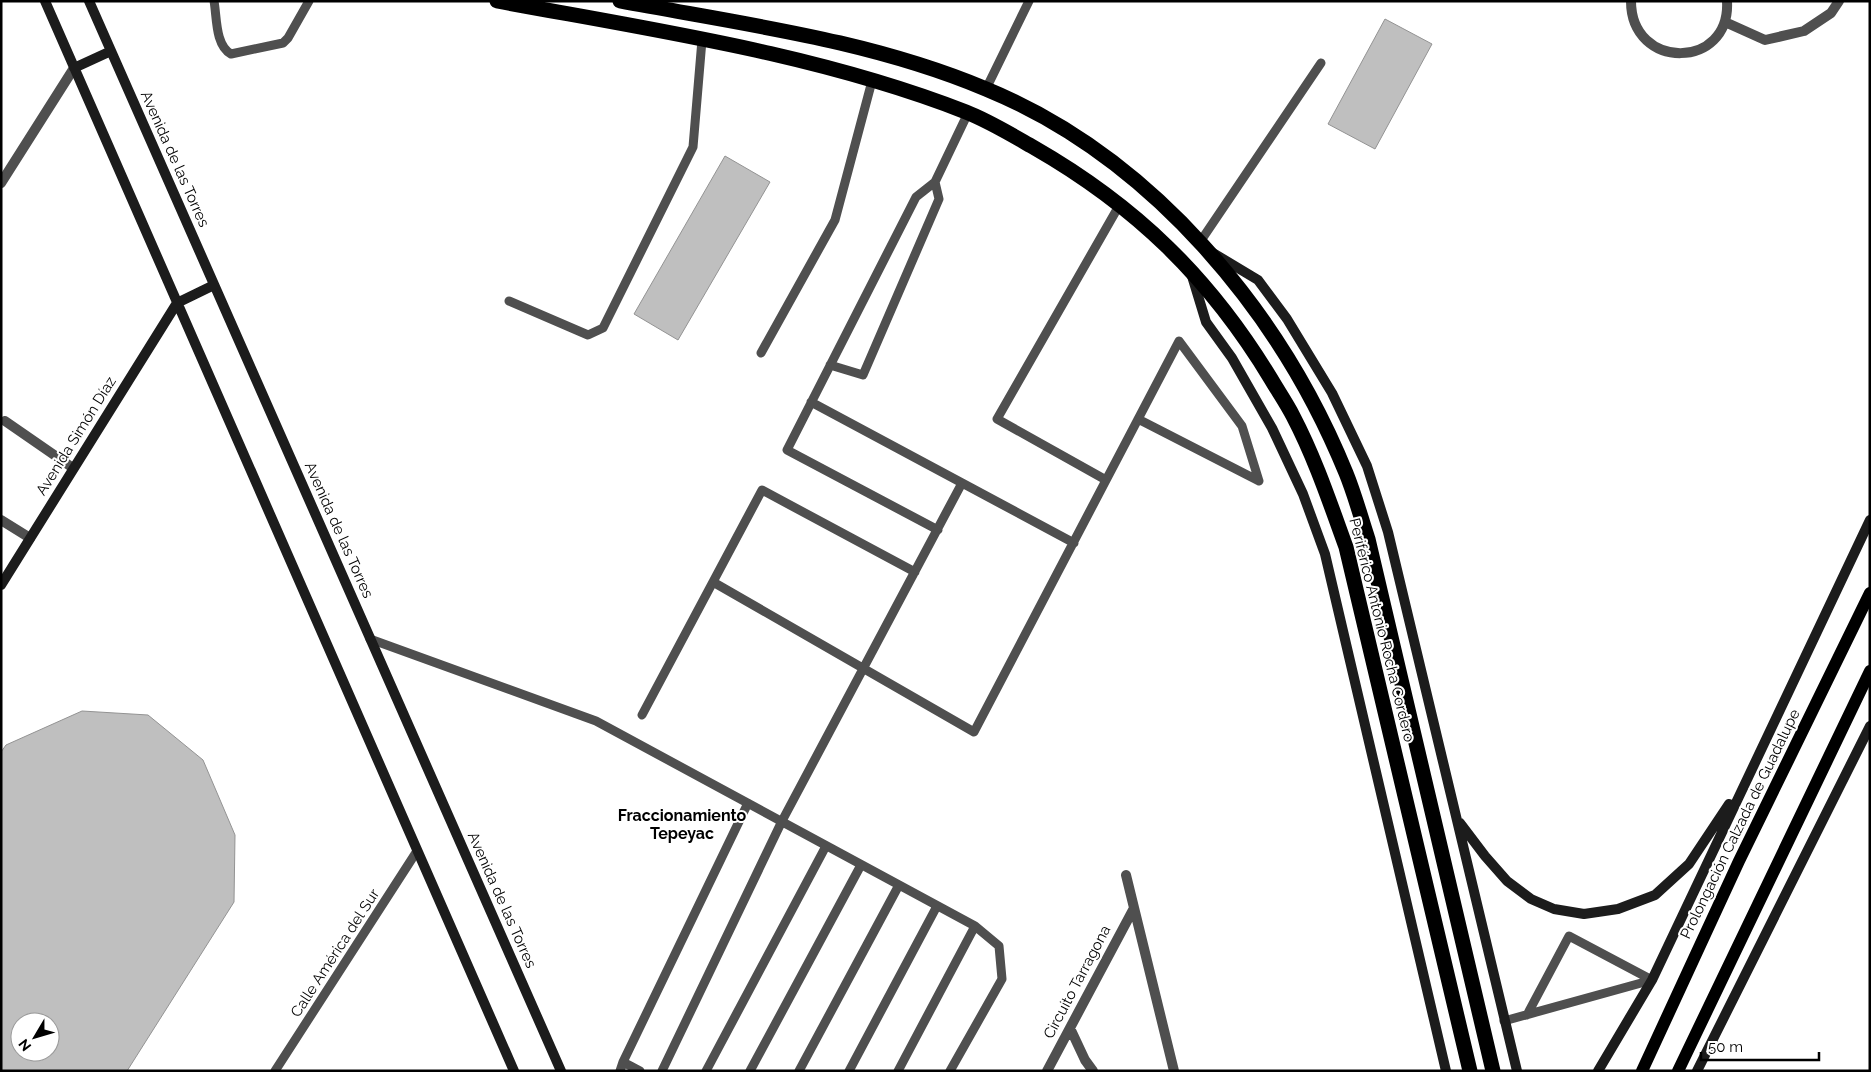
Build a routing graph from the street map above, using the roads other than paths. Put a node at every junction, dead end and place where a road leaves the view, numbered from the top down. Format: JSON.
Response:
{"nodes":[{"id":1,"x":45,"y":1,"type":"edge"},
{"id":2,"x":89,"y":1,"type":"edge"},
{"id":3,"x":214,"y":1,"type":"edge"},
{"id":4,"x":309,"y":1,"type":"edge"},
{"id":5,"x":497,"y":1,"type":"edge"},
{"id":6,"x":620,"y":1,"type":"edge"},
{"id":7,"x":1029,"y":1,"type":"edge"},
{"id":8,"x":1631,"y":1,"type":"edge"},
{"id":9,"x":1727,"y":1,"type":"edge"},
{"id":10,"x":1839,"y":1,"type":"edge"},
{"id":11,"x":1725,"y":22,"type":"junction"},
{"id":12,"x":702,"y":40,"type":"junction"},
{"id":13,"x":111,"y":51,"type":"junction"},
{"id":14,"x":1321,"y":63,"type":"dead end"},
{"id":15,"x":74,"y":68,"type":"junction"},
{"id":16,"x":872,"y":81,"type":"junction"},
{"id":17,"x":986,"y":88,"type":"junction"},
{"id":18,"x":968,"y":113,"type":"junction"},
{"id":19,"x":935,"y":182,"type":"junction"},
{"id":20,"x":1,"y":183,"type":"edge"},
{"id":21,"x":1120,"y":204,"type":"junction"},
{"id":22,"x":1204,"y":246,"type":"junction"},
{"id":23,"x":1189,"y":268,"type":"junction"},
{"id":24,"x":214,"y":285,"type":"junction"},
{"id":25,"x":509,"y":302,"type":"dead end"},
{"id":26,"x":177,"y":303,"type":"junction"},
{"id":27,"x":761,"y":353,"type":"dead end"},
{"id":28,"x":830,"y":365,"type":"junction"},
{"id":29,"x":811,"y":402,"type":"junction"},
{"id":30,"x":1138,"y":419,"type":"junction"},
{"id":31,"x":5,"y":421,"type":"dead end"},
{"id":32,"x":74,"y":468,"type":"junction"},
{"id":33,"x":1106,"y":480,"type":"junction"},
{"id":34,"x":962,"y":484,"type":"junction"},
{"id":35,"x":1,"y":520,"type":"edge"},
{"id":36,"x":1870,"y":520,"type":"edge"},
{"id":37,"x":938,"y":530,"type":"junction"},
{"id":38,"x":30,"y":538,"type":"junction"},
{"id":39,"x":1074,"y":543,"type":"junction"},
{"id":40,"x":915,"y":572,"type":"junction"},
{"id":41,"x":713,"y":582,"type":"junction"},
{"id":42,"x":1,"y":585,"type":"edge"},
{"id":43,"x":1870,"y":593,"type":"edge"},
{"id":44,"x":370,"y":639,"type":"junction"},
{"id":45,"x":863,"y":669,"type":"junction"},
{"id":46,"x":1870,"y":671,"type":"edge"},
{"id":47,"x":642,"y":715,"type":"dead end"},
{"id":48,"x":1870,"y":726,"type":"edge"},
{"id":49,"x":1749,"y":773,"type":"junction"},
{"id":50,"x":748,"y":803,"type":"junction"},
{"id":51,"x":1456,"y":818,"type":"junction"},
{"id":52,"x":782,"y":821,"type":"junction"},
{"id":53,"x":826,"y":846,"type":"junction"},
{"id":54,"x":417,"y":851,"type":"junction"},
{"id":55,"x":861,"y":864,"type":"junction"},
{"id":56,"x":1126,"y":875,"type":"dead end"},
{"id":57,"x":899,"y":885,"type":"junction"},
{"id":58,"x":937,"y":906,"type":"junction"},
{"id":59,"x":1134,"y":908,"type":"junction"},
{"id":60,"x":975,"y":926,"type":"junction"},
{"id":61,"x":1652,"y":980,"type":"junction"},
{"id":62,"x":1527,"y":1015,"type":"junction"},
{"id":63,"x":1504,"y":1021,"type":"junction"},
{"id":64,"x":1070,"y":1028,"type":"junction"},
{"id":65,"x":622,"y":1066,"type":"edge"},
{"id":66,"x":275,"y":1071,"type":"edge"},
{"id":67,"x":514,"y":1071,"type":"edge"},
{"id":68,"x":561,"y":1071,"type":"edge"},
{"id":69,"x":640,"y":1071,"type":"edge"},
{"id":70,"x":662,"y":1071,"type":"edge"},
{"id":71,"x":706,"y":1071,"type":"edge"},
{"id":72,"x":750,"y":1071,"type":"edge"},
{"id":73,"x":799,"y":1071,"type":"edge"},
{"id":74,"x":849,"y":1071,"type":"edge"},
{"id":75,"x":898,"y":1071,"type":"edge"},
{"id":76,"x":950,"y":1071,"type":"edge"},
{"id":77,"x":1047,"y":1071,"type":"edge"},
{"id":78,"x":1093,"y":1071,"type":"edge"},
{"id":79,"x":1174,"y":1071,"type":"edge"},
{"id":80,"x":1446,"y":1071,"type":"edge"},
{"id":81,"x":1470,"y":1071,"type":"edge"},
{"id":82,"x":1493,"y":1071,"type":"edge"},
{"id":83,"x":1517,"y":1071,"type":"edge"},
{"id":84,"x":1598,"y":1071,"type":"edge"},
{"id":85,"x":1642,"y":1071,"type":"edge"},
{"id":86,"x":1678,"y":1071,"type":"edge"},
{"id":87,"x":1697,"y":1071,"type":"edge"}],
"edges":[{"from":1,"to":15,"type":"main road"},
{"from":2,"to":13,"type":"main road","name":"Avenida de las Torres"},
{"from":3,"to":4,"type":"lane"},
{"from":5,"to":12,"type":"highway","name":"Periférico Antonio Rocha Cordero"},
{"from":6,"to":17,"type":"highway","name":"Periférico Antonio Rocha Cordero"},
{"from":7,"to":17,"type":"lane"},
{"from":8,"to":11,"type":"street"},
{"from":9,"to":11,"type":"street"},
{"from":10,"to":11,"type":"street"},
{"from":12,"to":16,"type":"highway","name":"Periférico Antonio Rocha Cordero"},
{"from":12,"to":25,"type":"lane"},
{"from":13,"to":15,"type":"main road"},
{"from":13,"to":24,"type":"main road","name":"Avenida de las Torres"},
{"from":14,"to":22,"type":"lane"},
{"from":15,"to":20,"type":"street"},
{"from":15,"to":26,"type":"main road"},
{"from":16,"to":18,"type":"highway","name":"Periférico Antonio Rocha Cordero"},
{"from":16,"to":27,"type":"lane"},
{"from":17,"to":22,"type":"highway","name":"Periférico Antonio Rocha Cordero"},
{"from":18,"to":19,"type":"lane"},
{"from":18,"to":21,"type":"highway","name":"Periférico Antonio Rocha Cordero"},
{"from":19,"to":28,"type":"lane"},
{"from":19,"to":28,"type":"lane"},
{"from":21,"to":23,"type":"highway","name":"Periférico Antonio Rocha Cordero"},
{"from":21,"to":33,"type":"lane"},
{"from":22,"to":51,"type":"main road"},
{"from":22,"to":82,"type":"highway","name":"Periférico Antonio Rocha Cordero"},
{"from":23,"to":80,"type":"main road"},
{"from":23,"to":81,"type":"highway","name":"Periférico Antonio Rocha Cordero"},
{"from":24,"to":26,"type":"main road"},
{"from":24,"to":44,"type":"main road","name":"Avenida de las Torres"},
{"from":26,"to":32,"type":"main road","name":"Avenida Simón Díaz"},
{"from":26,"to":54,"type":"main road"},
{"from":28,"to":29,"type":"lane"},
{"from":29,"to":34,"type":"lane"},
{"from":29,"to":37,"type":"lane"},
{"from":30,"to":30,"type":"lane"},
{"from":30,"to":33,"type":"lane"},
{"from":31,"to":32,"type":"street"},
{"from":32,"to":38,"type":"main road","name":"Avenida Simón Díaz"},
{"from":33,"to":39,"type":"lane"},
{"from":34,"to":37,"type":"lane"},
{"from":34,"to":39,"type":"lane"},
{"from":35,"to":38,"type":"street"},
{"from":36,"to":49,"type":"main road"},
{"from":37,"to":40,"type":"lane"},
{"from":38,"to":42,"type":"main road","name":"Avenida Simón Díaz"},
{"from":39,"to":45,"type":"lane"},
{"from":40,"to":41,"type":"lane"},
{"from":40,"to":45,"type":"lane"},
{"from":41,"to":45,"type":"lane"},
{"from":41,"to":47,"type":"lane"},
{"from":43,"to":85,"type":"main road","name":"Prolongación Calzada de Guadalupe"},
{"from":44,"to":50,"type":"lane"},
{"from":44,"to":68,"type":"main road","name":"Avenida de las Torres"},
{"from":45,"to":52,"type":"lane"},
{"from":46,"to":86,"type":"main road"},
{"from":48,"to":87,"type":"main road"},
{"from":49,"to":51,"type":"main road"},
{"from":49,"to":61,"type":"main road"},
{"from":50,"to":52,"type":"lane"},
{"from":50,"to":65,"type":"lane"},
{"from":51,"to":63,"type":"main road"},
{"from":52,"to":53,"type":"lane"},
{"from":52,"to":70,"type":"lane"},
{"from":53,"to":55,"type":"lane"},
{"from":53,"to":71,"type":"lane"},
{"from":54,"to":66,"type":"lane","name":"Calle América del Sur"},
{"from":54,"to":67,"type":"main road"},
{"from":55,"to":57,"type":"lane"},
{"from":55,"to":72,"type":"lane"},
{"from":56,"to":59,"type":"street"},
{"from":57,"to":58,"type":"lane"},
{"from":57,"to":73,"type":"lane"},
{"from":58,"to":60,"type":"lane"},
{"from":58,"to":74,"type":"lane"},
{"from":59,"to":64,"type":"street","name":"Circuito Tarragona"},
{"from":59,"to":79,"type":"street"},
{"from":60,"to":75,"type":"lane"},
{"from":60,"to":76,"type":"lane"},
{"from":61,"to":62,"type":"lane"},
{"from":61,"to":62,"type":"lane"},
{"from":61,"to":84,"type":"main road"},
{"from":62,"to":63,"type":"lane"},
{"from":63,"to":83,"type":"main road"},
{"from":64,"to":77,"type":"street","name":"Circuito Tarragona"},
{"from":64,"to":78,"type":"street"},
{"from":65,"to":69,"type":"lane"}]}
